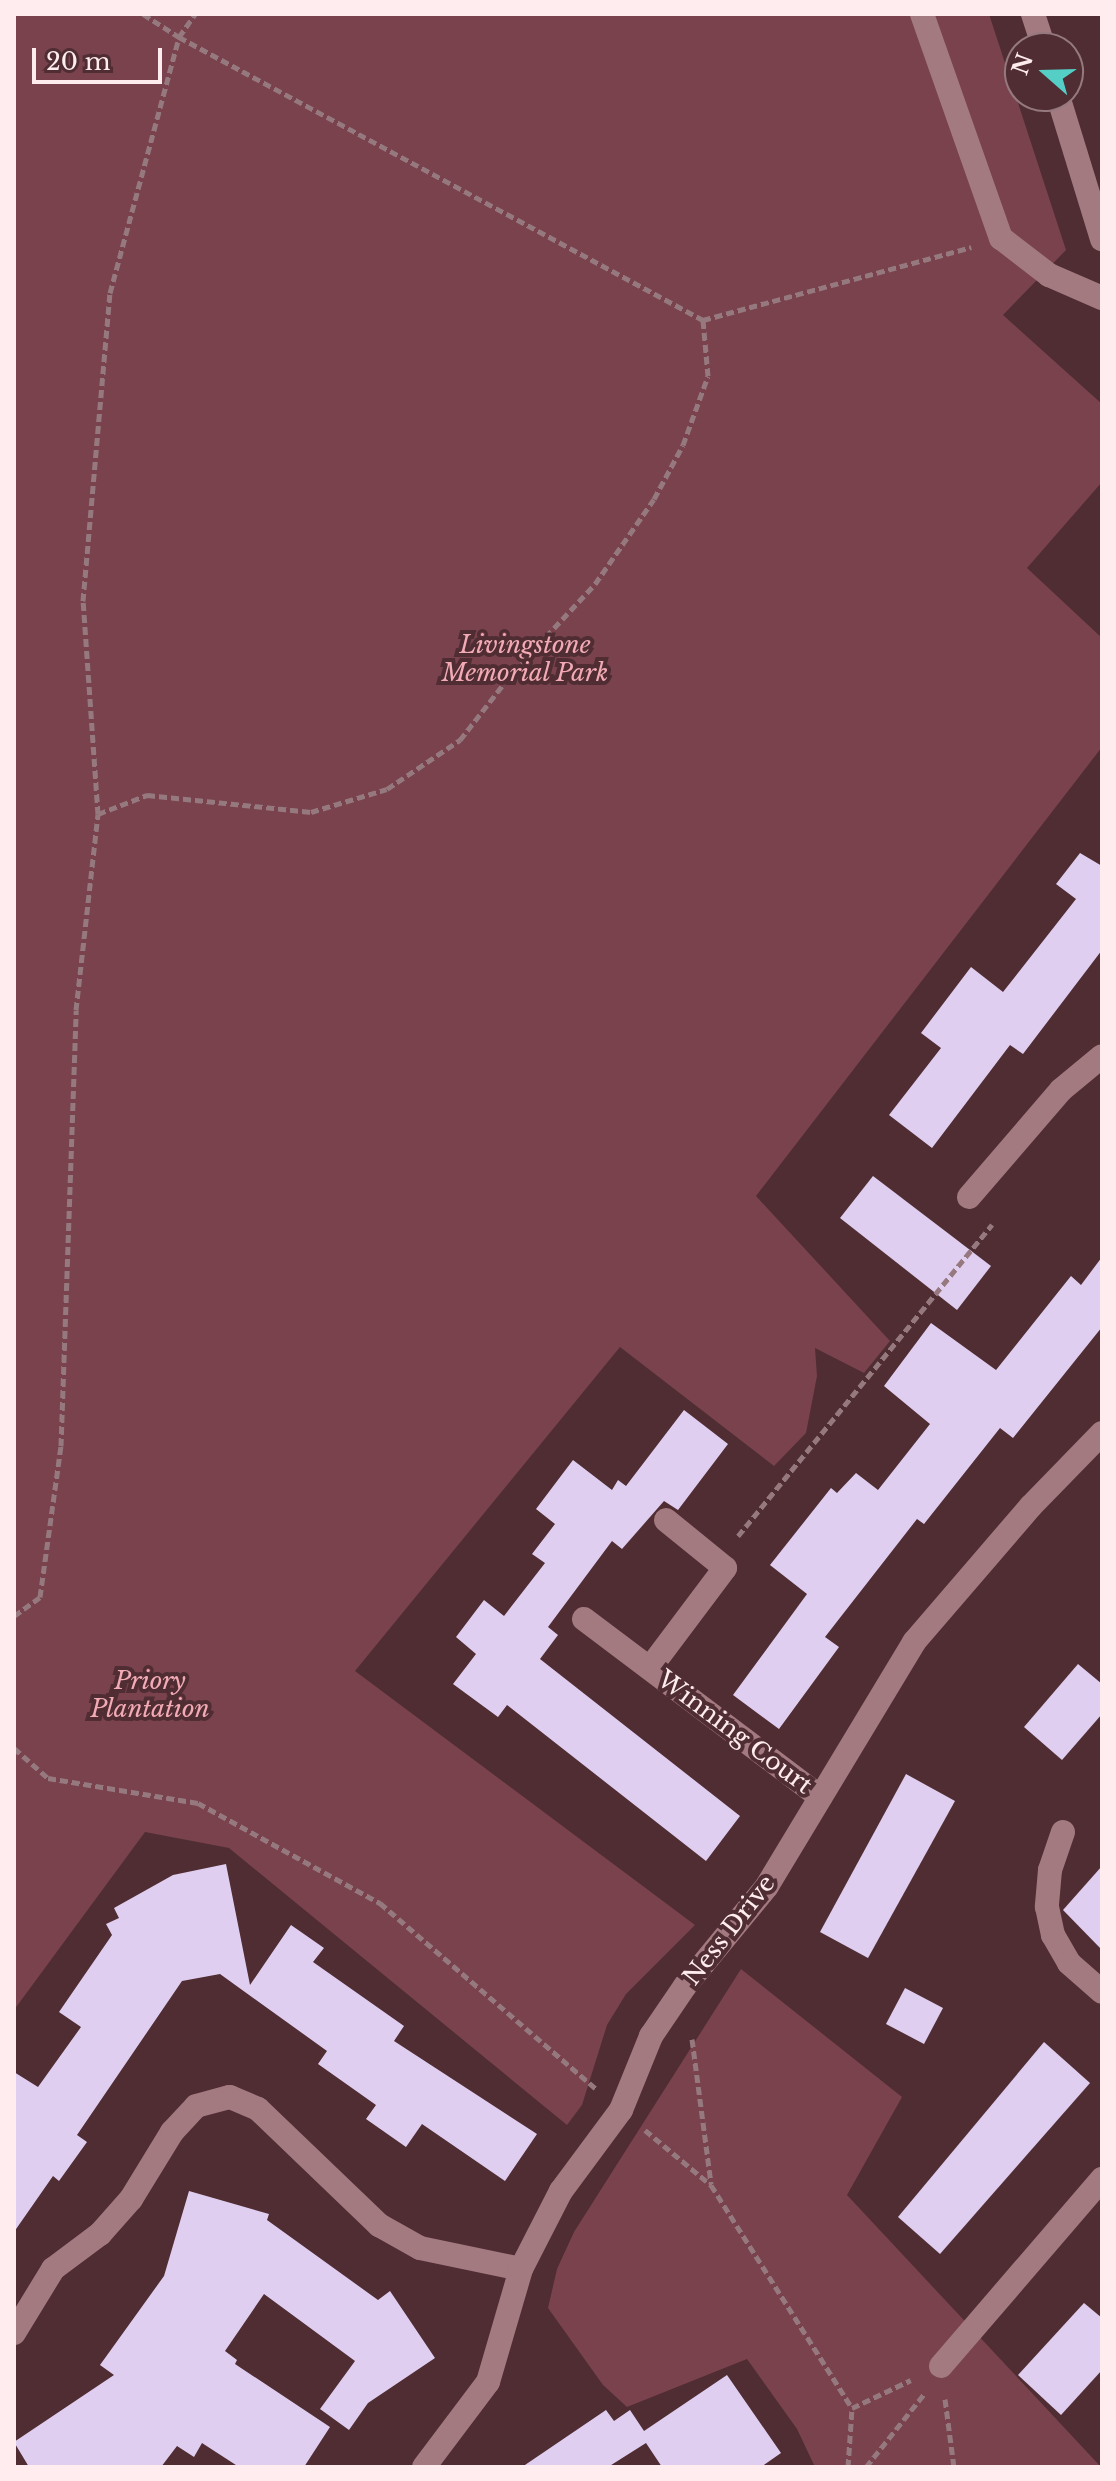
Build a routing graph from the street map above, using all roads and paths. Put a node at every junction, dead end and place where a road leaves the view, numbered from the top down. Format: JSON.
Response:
{"nodes":[{"id":1,"x":143,"y":14,"type":"edge"},
{"id":2,"x":195,"y":14,"type":"edge"},
{"id":3,"x":922,"y":14,"type":"edge"},
{"id":4,"x":179,"y":37,"type":"junction"},
{"id":5,"x":1063,"y":112,"type":"edge"},
{"id":6,"x":1001,"y":238,"type":"junction"},
{"id":7,"x":1102,"y":239,"type":"edge"},
{"id":8,"x":1102,"y":298,"type":"edge"},
{"id":9,"x":703,"y":320,"type":"junction"},
{"id":10,"x":98,"y":814,"type":"junction"},
{"id":11,"x":1102,"y":1056,"type":"edge"},
{"id":12,"x":969,"y":1197,"type":"joint"},
{"id":13,"x":1102,"y":1433,"type":"edge"},
{"id":14,"x":666,"y":1520,"type":"dead end"},
{"id":15,"x":717,"y":1561,"type":"junction"},
{"id":16,"x":14,"y":1616,"type":"edge"},
{"id":17,"x":584,"y":1619,"type":"dead end"},
{"id":18,"x":650,"y":1668,"type":"junction"},
{"id":19,"x":14,"y":1748,"type":"edge"},
{"id":20,"x":820,"y":1797,"type":"junction"},
{"id":21,"x":1063,"y":1832,"type":"dead end"},
{"id":22,"x":685,"y":1986,"type":"junction"},
{"id":23,"x":1102,"y":1992,"type":"edge"},
{"id":24,"x":621,"y":2110,"type":"junction"},
{"id":25,"x":1102,"y":2179,"type":"edge"},
{"id":26,"x":711,"y":2185,"type":"junction"},
{"id":27,"x":521,"y":2269,"type":"junction"},
{"id":28,"x":14,"y":2333,"type":"edge"},
{"id":29,"x":941,"y":2366,"type":"junction"},
{"id":30,"x":852,"y":2408,"type":"junction"},
{"id":31,"x":424,"y":2467,"type":"edge"},
{"id":32,"x":848,"y":2467,"type":"edge"},
{"id":33,"x":866,"y":2467,"type":"edge"},
{"id":34,"x":954,"y":2467,"type":"edge"}],
"edges":[{"from":1,"to":4,"type":"path"},
{"from":2,"to":4,"type":"path"},
{"from":3,"to":6,"type":"street"},
{"from":4,"to":9,"type":"path"},
{"from":4,"to":10,"type":"path"},
{"from":5,"to":7,"type":"street"},
{"from":6,"to":8,"type":"street"},
{"from":6,"to":9,"type":"path"},
{"from":9,"to":10,"type":"path"},
{"from":10,"to":16,"type":"path"},
{"from":11,"to":12,"type":"street"},
{"from":12,"to":15,"type":"path"},
{"from":13,"to":20,"type":"street","name":"Ness Drive"},
{"from":14,"to":15,"type":"street"},
{"from":15,"to":18,"type":"street","name":"Winning Court"},
{"from":17,"to":18,"type":"street","name":"Winning Court"},
{"from":18,"to":20,"type":"street","name":"Winning Court"},
{"from":19,"to":24,"type":"path"},
{"from":20,"to":22,"type":"street","name":"Ness Drive"},
{"from":21,"to":23,"type":"street"},
{"from":22,"to":24,"type":"street","name":"Ness Drive"},
{"from":22,"to":26,"type":"path"},
{"from":24,"to":26,"type":"path"},
{"from":24,"to":27,"type":"street","name":"Ness Drive"},
{"from":25,"to":29,"type":"street"},
{"from":26,"to":30,"type":"path"},
{"from":27,"to":28,"type":"street"},
{"from":27,"to":31,"type":"street","name":"Ness Drive"},
{"from":29,"to":30,"type":"path"},
{"from":29,"to":33,"type":"path"},
{"from":29,"to":34,"type":"path"},
{"from":30,"to":32,"type":"path"}]}
